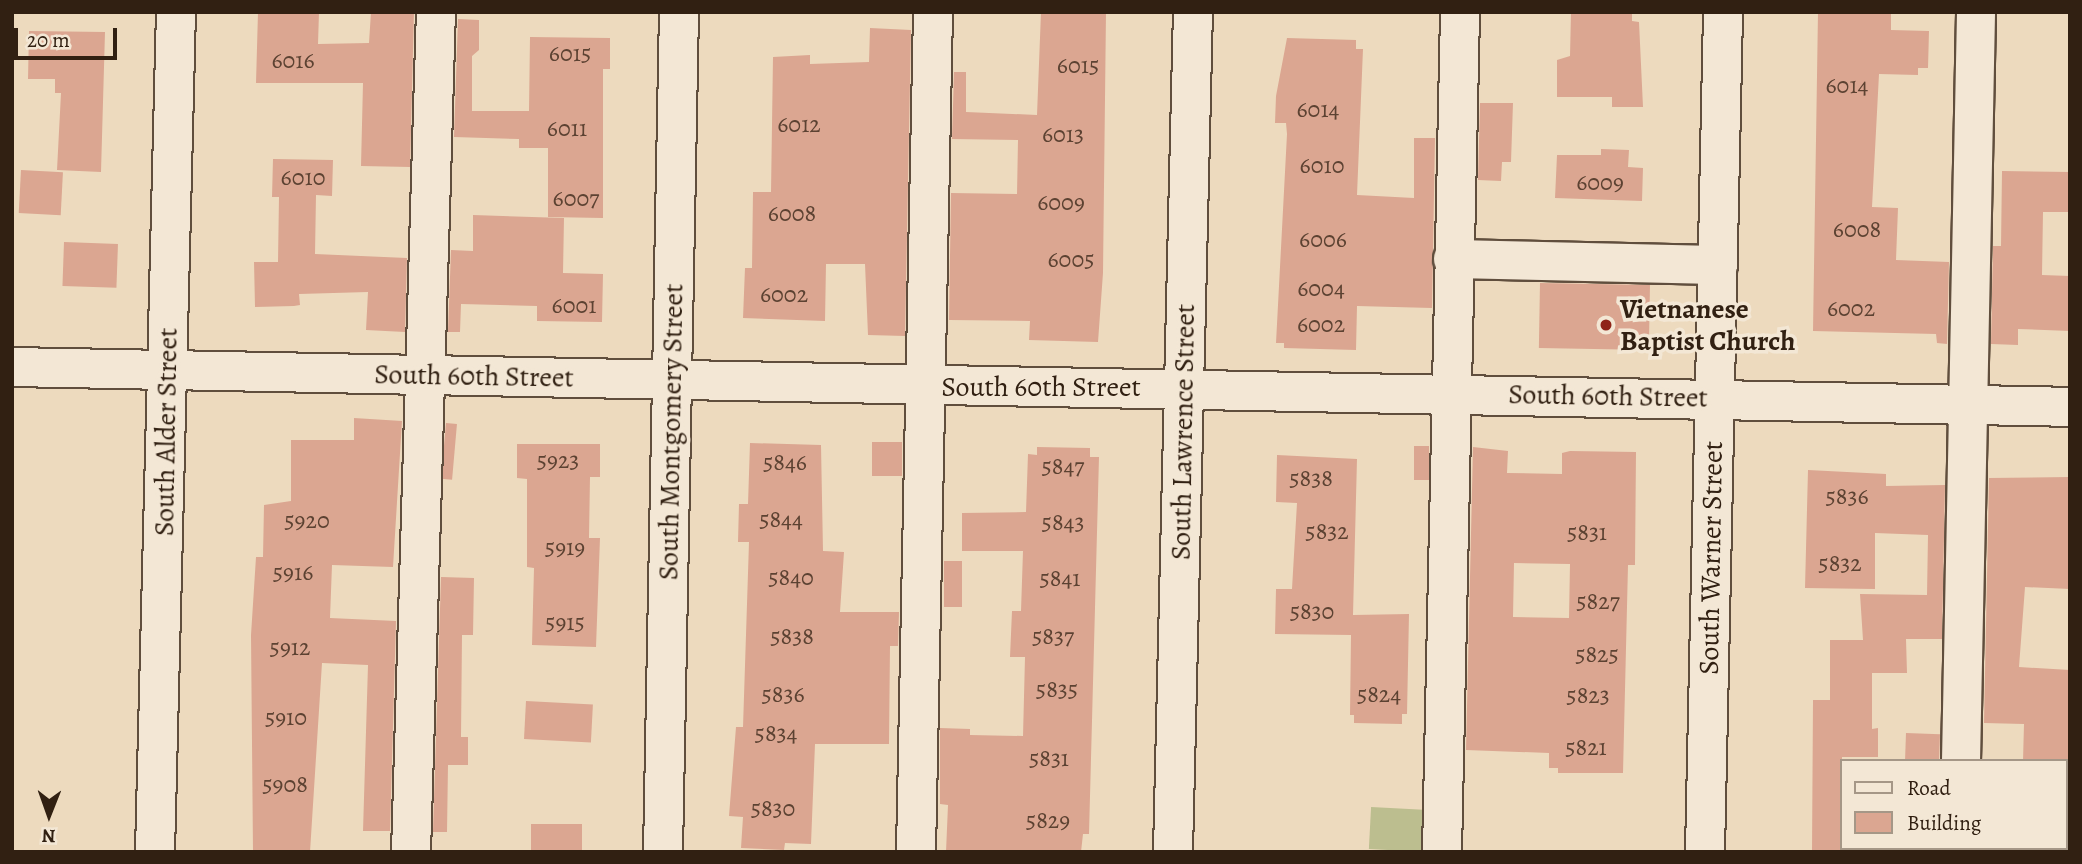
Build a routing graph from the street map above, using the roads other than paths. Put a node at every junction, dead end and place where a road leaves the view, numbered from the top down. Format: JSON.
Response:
{"nodes":[{"id":1,"x":176,"y":12,"type":"edge"},
{"id":2,"x":436,"y":12,"type":"edge"},
{"id":3,"x":679,"y":12,"type":"edge"},
{"id":4,"x":933,"y":12,"type":"edge"},
{"id":5,"x":1193,"y":12,"type":"edge"},
{"id":6,"x":1460,"y":12,"type":"edge"},
{"id":7,"x":1723,"y":12,"type":"edge"},
{"id":8,"x":1976,"y":12,"type":"edge"},
{"id":9,"x":1453,"y":259,"type":"junction"},
{"id":10,"x":1717,"y":265,"type":"junction"},
{"id":11,"x":12,"y":367,"type":"edge"},
{"id":12,"x":168,"y":370,"type":"junction"},
{"id":13,"x":429,"y":375,"type":"junction"},
{"id":14,"x":671,"y":380,"type":"junction"},
{"id":15,"x":926,"y":386,"type":"junction"},
{"id":16,"x":1184,"y":388,"type":"junction"},
{"id":17,"x":1450,"y":394,"type":"junction"},
{"id":18,"x":1715,"y":398,"type":"junction"},
{"id":19,"x":1968,"y":403,"type":"junction"},
{"id":20,"x":2070,"y":407,"type":"edge"},
{"id":21,"x":1961,"y":759,"type":"edge"},
{"id":22,"x":155,"y":852,"type":"edge"},
{"id":23,"x":411,"y":852,"type":"edge"},
{"id":24,"x":663,"y":852,"type":"edge"},
{"id":25,"x":916,"y":852,"type":"edge"},
{"id":26,"x":1173,"y":852,"type":"edge"},
{"id":27,"x":1442,"y":852,"type":"edge"},
{"id":28,"x":1705,"y":852,"type":"edge"}],
"edges":[{"from":1,"to":12,"type":"street","name":"South Alder Street"},
{"from":2,"to":13,"type":"street"},
{"from":3,"to":14,"type":"street","name":"South Montgomery Street"},
{"from":4,"to":15,"type":"street"},
{"from":5,"to":16,"type":"street","name":"South Lawrence Street"},
{"from":6,"to":9,"type":"street"},
{"from":7,"to":10,"type":"street","name":"South Warner Street"},
{"from":8,"to":19,"type":"street"},
{"from":9,"to":10,"type":"street"},
{"from":9,"to":17,"type":"street"},
{"from":10,"to":18,"type":"street","name":"South Warner Street"},
{"from":11,"to":12,"type":"street","name":"South 60th Street"},
{"from":12,"to":13,"type":"street","name":"South 60th Street"},
{"from":12,"to":22,"type":"street","name":"South Alder Street"},
{"from":13,"to":14,"type":"street","name":"South 60th Street"},
{"from":13,"to":23,"type":"street"},
{"from":14,"to":15,"type":"street","name":"South 60th Street"},
{"from":14,"to":24,"type":"street","name":"South Montgomery Street"},
{"from":15,"to":16,"type":"street","name":"South 60th Street"},
{"from":15,"to":25,"type":"street"},
{"from":16,"to":17,"type":"street","name":"South 60th Street"},
{"from":16,"to":26,"type":"street","name":"South Lawrence Street"},
{"from":17,"to":18,"type":"street","name":"South 60th Street"},
{"from":17,"to":27,"type":"street"},
{"from":18,"to":19,"type":"street","name":"South 60th Street"},
{"from":18,"to":28,"type":"street","name":"South Warner Street"},
{"from":19,"to":20,"type":"street","name":"South 60th Street"},
{"from":19,"to":21,"type":"street"}]}
